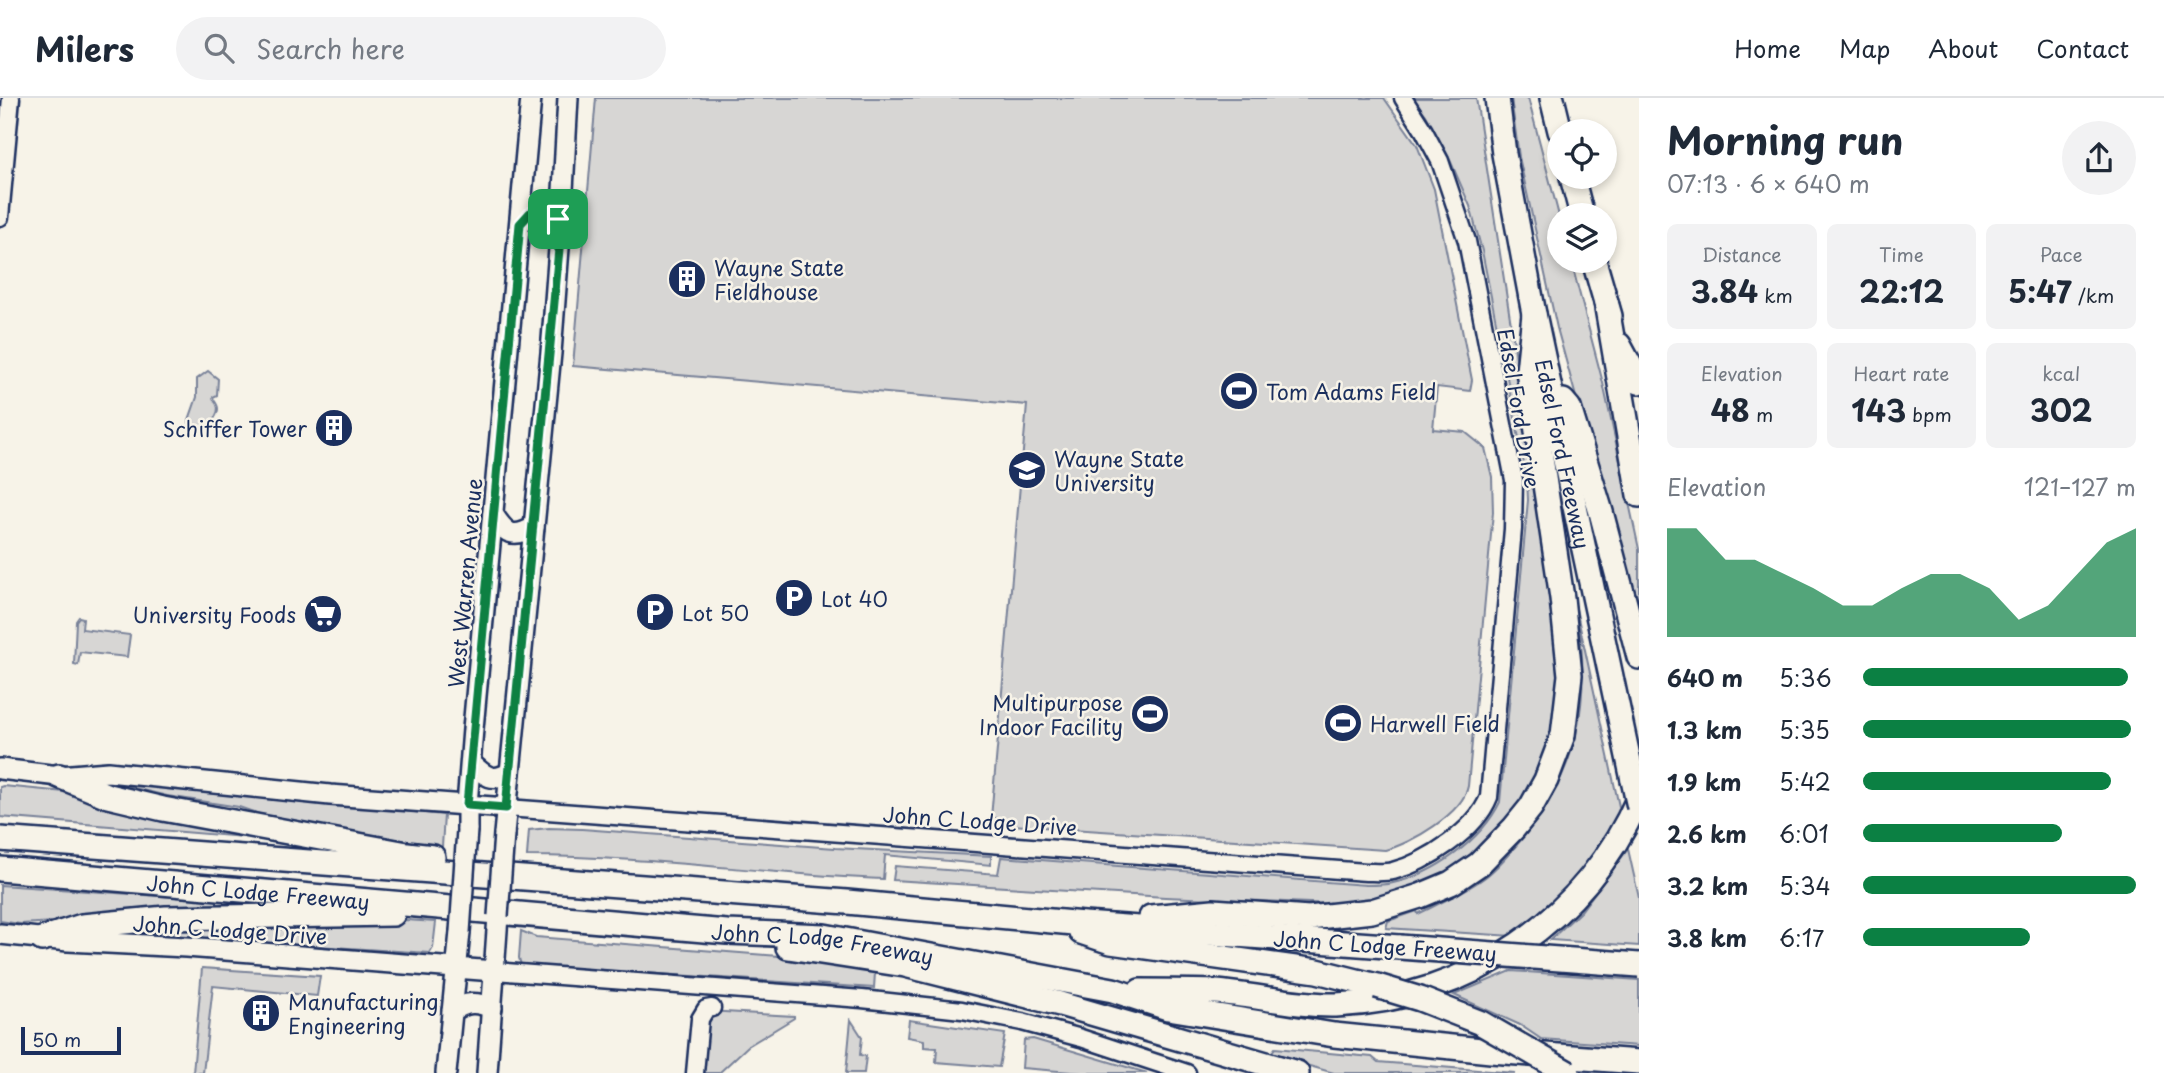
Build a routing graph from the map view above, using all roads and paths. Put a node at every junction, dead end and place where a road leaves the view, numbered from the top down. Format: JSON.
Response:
{"nodes":[{"id":1,"x":10,"y":98,"type":"edge"},
{"id":2,"x":531,"y":98,"type":"edge"},
{"id":3,"x":568,"y":98,"type":"edge"},
{"id":4,"x":579,"y":98,"type":"edge"},
{"id":5,"x":1403,"y":98,"type":"edge"},
{"id":6,"x":1497,"y":98,"type":"edge"},
{"id":7,"x":1552,"y":98,"type":"edge"},
{"id":8,"x":1557,"y":119,"type":"edge"},
{"id":9,"x":0,"y":217,"type":"edge"},
{"id":10,"x":562,"y":218,"type":"junction"},
{"id":11,"x":520,"y":224,"type":"junction"},
{"id":12,"x":1597,"y":273,"type":"edge"},
{"id":13,"x":1605,"y":302,"type":"junction"},
{"id":14,"x":1534,"y":314,"type":"junction"},
{"id":15,"x":1617,"y":340,"type":"junction"},
{"id":16,"x":1639,"y":382,"type":"edge"},
{"id":17,"x":1551,"y":389,"type":"junction"},
{"id":18,"x":1639,"y":420,"type":"edge"},
{"id":19,"x":1639,"y":495,"type":"edge"},
{"id":20,"x":493,"y":514,"type":"junction"},
{"id":21,"x":534,"y":527,"type":"junction"},
{"id":22,"x":1639,"y":657,"type":"edge"},
{"id":23,"x":471,"y":763,"type":"junction"},
{"id":24,"x":0,"y":769,"type":"edge"},
{"id":25,"x":510,"y":772,"type":"junction"},
{"id":26,"x":49,"y":775,"type":"junction"},
{"id":27,"x":0,"y":779,"type":"edge"},
{"id":28,"x":1636,"y":788,"type":"edge"},
{"id":29,"x":467,"y":805,"type":"junction"},
{"id":30,"x":1639,"y":807,"type":"edge"},
{"id":31,"x":506,"y":808,"type":"junction"},
{"id":32,"x":1475,"y":820,"type":"joint"},
{"id":33,"x":0,"y":839,"type":"edge"},
{"id":34,"x":0,"y":869,"type":"edge"},
{"id":35,"x":814,"y":901,"type":"junction"},
{"id":36,"x":435,"y":905,"type":"junction"},
{"id":37,"x":1042,"y":919,"type":"junction"},
{"id":38,"x":1084,"y":924,"type":"junction"},
{"id":39,"x":727,"y":932,"type":"junction"},
{"id":40,"x":0,"y":934,"type":"edge"},
{"id":41,"x":42,"y":939,"type":"junction"},
{"id":42,"x":1639,"y":965,"type":"edge"},
{"id":43,"x":456,"y":968,"type":"junction"},
{"id":44,"x":494,"y":971,"type":"junction"},
{"id":45,"x":1113,"y":990,"type":"junction"},
{"id":46,"x":492,"y":1008,"type":"junction"},
{"id":47,"x":712,"y":1008,"type":"dead end"},
{"id":48,"x":452,"y":1011,"type":"junction"},
{"id":49,"x":1639,"y":1062,"type":"edge"},
{"id":50,"x":446,"y":1073,"type":"edge"},
{"id":51,"x":487,"y":1073,"type":"edge"},
{"id":52,"x":695,"y":1073,"type":"edge"},
{"id":53,"x":1187,"y":1073,"type":"edge"},
{"id":54,"x":1297,"y":1073,"type":"edge"},
{"id":55,"x":1568,"y":1073,"type":"edge"}],
"edges":[{"from":1,"to":9,"type":"street"},
{"from":2,"to":11,"type":"main road","name":"West Warren Avenue"},
{"from":3,"to":10,"type":"main road"},
{"from":4,"to":10,"type":"main road"},
{"from":5,"to":32,"type":"street","name":"Edsel Ford Drive"},
{"from":6,"to":14,"type":"highway","name":"Edsel Ford Freeway"},
{"from":7,"to":8,"type":"highway"},
{"from":10,"to":11,"type":"main road"},
{"from":10,"to":21,"type":"main road"},
{"from":11,"to":20,"type":"main road","name":"West Warren Avenue"},
{"from":12,"to":13,"type":"highway"},
{"from":13,"to":15,"type":"highway"},
{"from":13,"to":19,"type":"highway"},
{"from":14,"to":17,"type":"highway","name":"Edsel Ford Freeway"},
{"from":14,"to":38,"type":"highway"},
{"from":15,"to":16,"type":"highway"},
{"from":15,"to":18,"type":"highway"},
{"from":17,"to":22,"type":"highway"},
{"from":17,"to":28,"type":"highway","name":"Edsel Ford Freeway"},
{"from":20,"to":21,"type":"main road"},
{"from":20,"to":23,"type":"main road","name":"West Warren Avenue"},
{"from":21,"to":25,"type":"main road"},
{"from":23,"to":25,"type":"main road"},
{"from":23,"to":29,"type":"main road","name":"West Warren Avenue"},
{"from":24,"to":26,"type":"main road"},
{"from":25,"to":31,"type":"main road"},
{"from":26,"to":27,"type":"main road"},
{"from":26,"to":29,"type":"main road","name":"John C Lodge Drive"},
{"from":26,"to":35,"type":"highway"},
{"from":28,"to":30,"type":"highway","name":"Edsel Ford Freeway","bridge":true},
{"from":28,"to":45,"type":"highway"},
{"from":29,"to":31,"type":"main road","name":"John C Lodge Drive"},
{"from":29,"to":43,"type":"main road","name":"West Warren Avenue","bridge":true},
{"from":31,"to":32,"type":"street","name":"John C Lodge Drive"},
{"from":31,"to":44,"type":"main road","bridge":true},
{"from":33,"to":35,"type":"highway","name":"John C Lodge Freeway"},
{"from":34,"to":36,"type":"highway","name":"John C Lodge Freeway"},
{"from":35,"to":37,"type":"highway","name":"John C Lodge Freeway"},
{"from":36,"to":39,"type":"highway","name":"John C Lodge Freeway"},
{"from":36,"to":41,"type":"highway"},
{"from":37,"to":38,"type":"highway","name":"John C Lodge Freeway"},
{"from":37,"to":55,"type":"highway","bridge":true},
{"from":38,"to":42,"type":"highway","name":"John C Lodge Freeway","bridge":true},
{"from":39,"to":45,"type":"highway","name":"John C Lodge Freeway"},
{"from":39,"to":54,"type":"highway"},
{"from":40,"to":41,"type":"main road","name":"John C Lodge Drive"},
{"from":41,"to":43,"type":"main road","name":"John C Lodge Drive"},
{"from":43,"to":44,"type":"main road","name":"John C Lodge Drive"},
{"from":43,"to":48,"type":"main road","name":"West Warren Avenue"},
{"from":44,"to":46,"type":"main road"},
{"from":44,"to":53,"type":"street"},
{"from":45,"to":49,"type":"highway","name":"John C Lodge Freeway"},
{"from":46,"to":48,"type":"main road"},
{"from":46,"to":51,"type":"main road"},
{"from":47,"to":52,"type":"street"},
{"from":48,"to":50,"type":"main road","name":"West Warren Avenue"}]}
